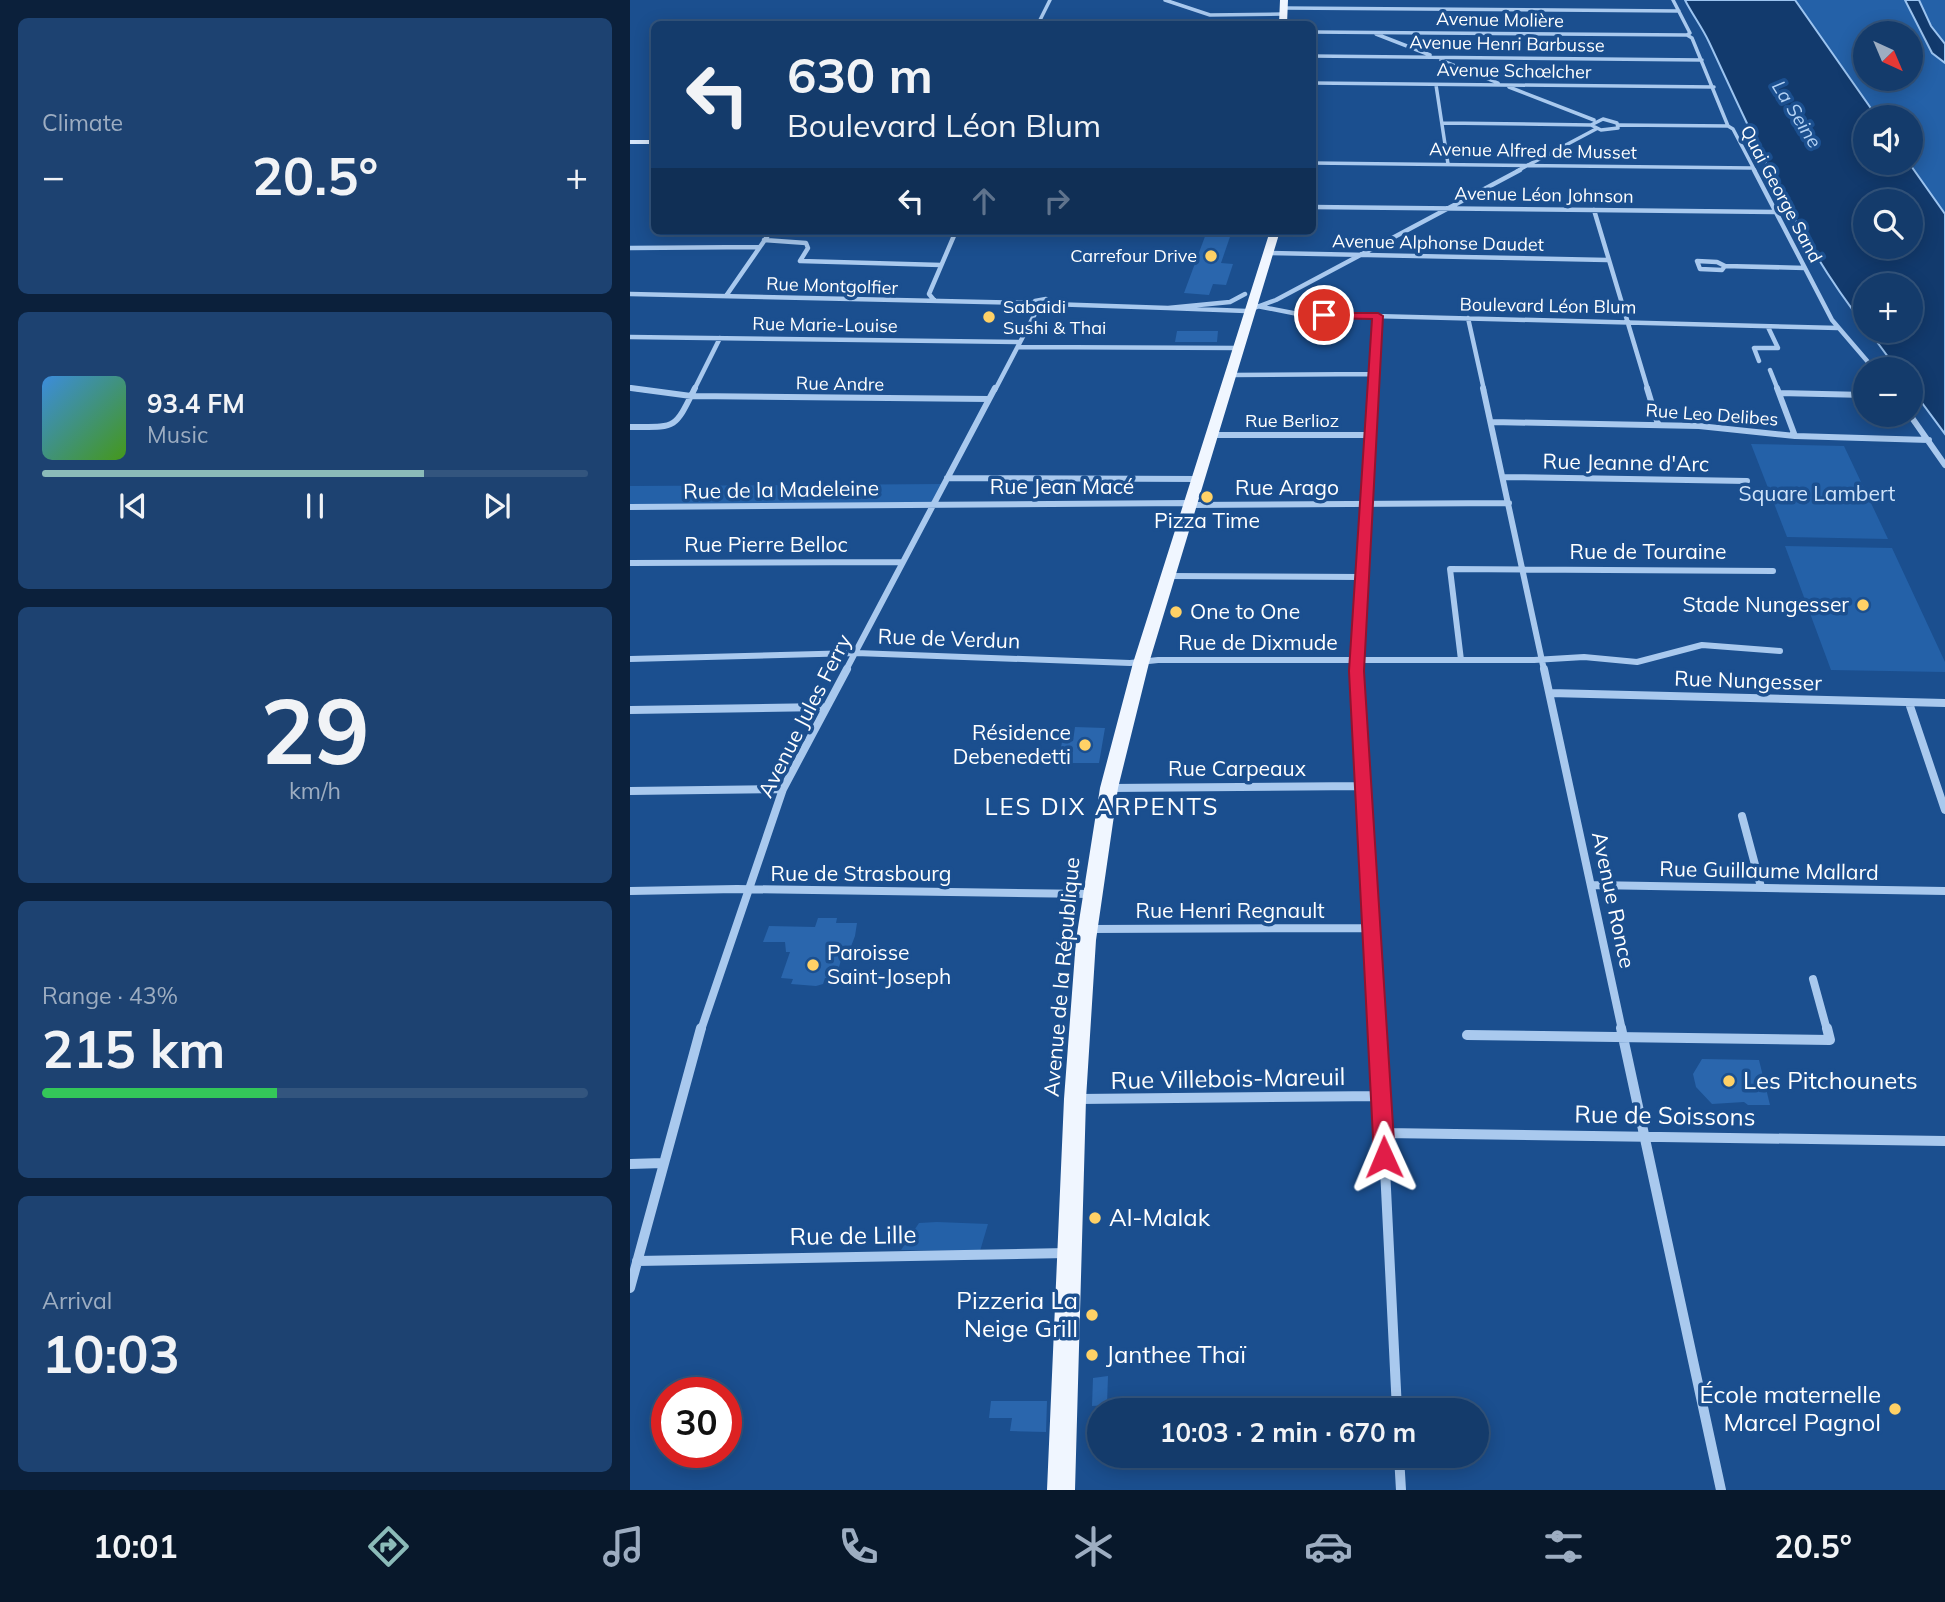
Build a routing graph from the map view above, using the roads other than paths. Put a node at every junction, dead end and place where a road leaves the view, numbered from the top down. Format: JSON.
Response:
{"nodes":[{"id":1,"x":1051,"y":0,"type":"edge"},
{"id":2,"x":1165,"y":0,"type":"edge"},
{"id":3,"x":1673,"y":0,"type":"edge"},
{"id":4,"x":1283,"y":7,"type":"edge"},
{"id":5,"x":1679,"y":11,"type":"junction"},
{"id":6,"x":1040,"y":21,"type":"edge"},
{"id":7,"x":1316,"y":32,"type":"edge"},
{"id":8,"x":1372,"y":33,"type":"junction"},
{"id":9,"x":1687,"y":36,"type":"junction"},
{"id":10,"x":1316,"y":56,"type":"edge"},
{"id":11,"x":1435,"y":58,"type":"junction"},
{"id":12,"x":1702,"y":60,"type":"junction"},
{"id":13,"x":1316,"y":83,"type":"edge"},
{"id":14,"x":1436,"y":85,"type":"junction"},
{"id":15,"x":1504,"y":86,"type":"junction"},
{"id":16,"x":1714,"y":87,"type":"junction"},
{"id":17,"x":1592,"y":122,"type":"junction"},
{"id":18,"x":1443,"y":123,"type":"junction"},
{"id":19,"x":1619,"y":125,"type":"junction"},
{"id":20,"x":1728,"y":126,"type":"junction"},
{"id":21,"x":1596,"y":129,"type":"junction"},
{"id":22,"x":630,"y":142,"type":"edge"},
{"id":23,"x":651,"y":142,"type":"edge"},
{"id":24,"x":1316,"y":163,"type":"edge"},
{"id":25,"x":1448,"y":164,"type":"junction"},
{"id":26,"x":1527,"y":165,"type":"junction"},
{"id":27,"x":1752,"y":167,"type":"junction"},
{"id":28,"x":1316,"y":207,"type":"edge"},
{"id":29,"x":1448,"y":208,"type":"junction"},
{"id":30,"x":1594,"y":210,"type":"junction"},
{"id":31,"x":1775,"y":212,"type":"junction"},
{"id":32,"x":768,"y":235,"type":"edge"},
{"id":33,"x":954,"y":235,"type":"edge"},
{"id":34,"x":1262,"y":235,"type":"edge"},
{"id":35,"x":1274,"y":235,"type":"edge"},
{"id":36,"x":764,"y":240,"type":"junction"},
{"id":37,"x":760,"y":247,"type":"junction"},
{"id":38,"x":630,"y":248,"type":"edge"},
{"id":39,"x":1268,"y":253,"type":"junction"},
{"id":40,"x":1360,"y":256,"type":"junction"},
{"id":41,"x":1607,"y":260,"type":"junction"},
{"id":42,"x":941,"y":265,"type":"junction"},
{"id":43,"x":1725,"y":267,"type":"junction"},
{"id":44,"x":1805,"y":268,"type":"junction"},
{"id":45,"x":1245,"y":293,"type":"junction"},
{"id":46,"x":630,"y":294,"type":"edge"},
{"id":47,"x":725,"y":297,"type":"junction"},
{"id":48,"x":934,"y":300,"type":"junction"},
{"id":49,"x":1276,"y":300,"type":"junction"},
{"id":50,"x":1035,"y":305,"type":"junction"},
{"id":51,"x":1168,"y":308,"type":"junction"},
{"id":52,"x":1251,"y":312,"type":"junction"},
{"id":53,"x":1282,"y":313,"type":"junction"},
{"id":54,"x":1378,"y":316,"type":"junction"},
{"id":55,"x":1468,"y":318,"type":"junction"},
{"id":56,"x":1627,"y":322,"type":"junction"},
{"id":57,"x":1768,"y":327,"type":"junction"},
{"id":58,"x":1838,"y":328,"type":"junction"},
{"id":59,"x":630,"y":337,"type":"edge"},
{"id":60,"x":720,"y":338,"type":"junction"},
{"id":61,"x":1019,"y":345,"type":"junction"},
{"id":62,"x":1239,"y":348,"type":"junction"},
{"id":63,"x":1863,"y":357,"type":"edge"},
{"id":64,"x":1759,"y":361,"type":"dead end"},
{"id":65,"x":1770,"y":370,"type":"dead end"},
{"id":66,"x":1374,"y":374,"type":"junction"},
{"id":67,"x":1231,"y":375,"type":"junction"},
{"id":68,"x":630,"y":388,"type":"edge"},
{"id":69,"x":1779,"y":393,"type":"junction"},
{"id":70,"x":1853,"y":395,"type":"edge"},
{"id":71,"x":691,"y":396,"type":"junction"},
{"id":72,"x":989,"y":399,"type":"junction"},
{"id":73,"x":1492,"y":422,"type":"junction"},
{"id":74,"x":1658,"y":424,"type":"junction"},
{"id":75,"x":630,"y":427,"type":"edge"},
{"id":76,"x":1919,"y":427,"type":"edge"},
{"id":77,"x":1212,"y":435,"type":"junction"},
{"id":78,"x":1372,"y":435,"type":"junction"},
{"id":79,"x":1795,"y":436,"type":"junction"},
{"id":80,"x":1929,"y":440,"type":"junction"},
{"id":81,"x":1945,"y":465,"type":"edge"},
{"id":82,"x":947,"y":478,"type":"junction"},
{"id":83,"x":1504,"y":478,"type":"junction"},
{"id":84,"x":1198,"y":479,"type":"junction"},
{"id":85,"x":1747,"y":481,"type":"dead end"},
{"id":86,"x":933,"y":503,"type":"junction"},
{"id":87,"x":1367,"y":503,"type":"junction"},
{"id":88,"x":1510,"y":503,"type":"junction"},
{"id":89,"x":1191,"y":504,"type":"junction"},
{"id":90,"x":630,"y":507,"type":"edge"},
{"id":91,"x":903,"y":562,"type":"junction"},
{"id":92,"x":630,"y":563,"type":"edge"},
{"id":93,"x":1522,"y":569,"type":"junction"},
{"id":94,"x":1773,"y":571,"type":"dead end"},
{"id":95,"x":1168,"y":576,"type":"junction"},
{"id":96,"x":1361,"y":577,"type":"junction"},
{"id":97,"x":1780,"y":651,"type":"dead end"},
{"id":98,"x":856,"y":653,"type":"junction"},
{"id":99,"x":630,"y":659,"type":"edge"},
{"id":100,"x":1461,"y":660,"type":"junction"},
{"id":101,"x":1542,"y":660,"type":"junction"},
{"id":102,"x":1357,"y":661,"type":"junction"},
{"id":103,"x":1141,"y":663,"type":"junction"},
{"id":104,"x":1550,"y":693,"type":"junction"},
{"id":105,"x":1909,"y":703,"type":"junction"},
{"id":106,"x":1945,"y":703,"type":"edge"},
{"id":107,"x":825,"y":706,"type":"junction"},
{"id":108,"x":630,"y":710,"type":"edge"},
{"id":109,"x":1364,"y":786,"type":"junction"},
{"id":110,"x":1109,"y":788,"type":"junction"},
{"id":111,"x":783,"y":789,"type":"junction"},
{"id":112,"x":630,"y":791,"type":"edge"},
{"id":113,"x":1945,"y":810,"type":"edge"},
{"id":114,"x":1742,"y":816,"type":"dead end"},
{"id":115,"x":1593,"y":885,"type":"junction"},
{"id":116,"x":1761,"y":887,"type":"junction"},
{"id":117,"x":750,"y":890,"type":"junction"},
{"id":118,"x":630,"y":891,"type":"edge"},
{"id":119,"x":1945,"y":891,"type":"edge"},
{"id":120,"x":1091,"y":894,"type":"junction"},
{"id":121,"x":1373,"y":928,"type":"junction"},
{"id":122,"x":1088,"y":930,"type":"junction"},
{"id":123,"x":1813,"y":979,"type":"dead end"},
{"id":124,"x":1466,"y":1035,"type":"dead end"},
{"id":125,"x":1623,"y":1038,"type":"junction"},
{"id":126,"x":1382,"y":1096,"type":"junction"},
{"id":127,"x":1075,"y":1099,"type":"junction"},
{"id":128,"x":1384,"y":1133,"type":"junction"},
{"id":129,"x":1644,"y":1135,"type":"junction"},
{"id":130,"x":1945,"y":1141,"type":"edge"},
{"id":131,"x":663,"y":1163,"type":"junction"},
{"id":132,"x":630,"y":1164,"type":"edge"},
{"id":133,"x":1069,"y":1252,"type":"junction"},
{"id":134,"x":637,"y":1261,"type":"junction"},
{"id":135,"x":630,"y":1288,"type":"edge"},
{"id":136,"x":1396,"y":1398,"type":"edge"},
{"id":137,"x":1400,"y":1468,"type":"edge"},
{"id":138,"x":1061,"y":1490,"type":"edge"},
{"id":139,"x":1401,"y":1490,"type":"edge"},
{"id":140,"x":1721,"y":1490,"type":"edge"}],
"edges":[{"from":1,"to":6,"type":"street"},
{"from":2,"to":4,"type":"street"},
{"from":3,"to":5,"type":"street","name":"Quai George Sand"},
{"from":4,"to":5,"type":"street"},
{"from":5,"to":9,"type":"street","name":"Quai George Sand"},
{"from":7,"to":8,"type":"street","name":"Avenue Molière"},
{"from":8,"to":9,"type":"street","name":"Avenue Molière"},
{"from":8,"to":11,"type":"street"},
{"from":9,"to":12,"type":"street","name":"Quai George Sand"},
{"from":10,"to":11,"type":"street","name":"Avenue Henri Barbusse"},
{"from":11,"to":12,"type":"street","name":"Avenue Henri Barbusse"},
{"from":11,"to":15,"type":"street"},
{"from":12,"to":16,"type":"street","name":"Quai George Sand"},
{"from":13,"to":14,"type":"street","name":"Avenue Schœlcher"},
{"from":14,"to":15,"type":"street","name":"Avenue Schœlcher"},
{"from":14,"to":18,"type":"street"},
{"from":15,"to":16,"type":"street","name":"Avenue Schœlcher"},
{"from":15,"to":17,"type":"street"},
{"from":16,"to":20,"type":"street","name":"Quai George Sand"},
{"from":17,"to":18,"type":"street"},
{"from":17,"to":19,"type":"street"},
{"from":17,"to":21,"type":"street"},
{"from":18,"to":25,"type":"street"},
{"from":19,"to":20,"type":"street"},
{"from":19,"to":21,"type":"street"},
{"from":20,"to":27,"type":"street","name":"Quai George Sand"},
{"from":21,"to":26,"type":"street"},
{"from":22,"to":23,"type":"street"},
{"from":24,"to":25,"type":"street","name":"Avenue Alfred de Musset"},
{"from":25,"to":26,"type":"street","name":"Avenue Alfred de Musset"},
{"from":26,"to":27,"type":"street","name":"Avenue Alfred de Musset"},
{"from":26,"to":29,"type":"street"},
{"from":27,"to":31,"type":"street","name":"Quai George Sand"},
{"from":28,"to":29,"type":"street","name":"Avenue Léon Johnson"},
{"from":29,"to":30,"type":"street","name":"Avenue Léon Johnson"},
{"from":29,"to":40,"type":"street"},
{"from":30,"to":31,"type":"street","name":"Avenue Léon Johnson"},
{"from":30,"to":41,"type":"street"},
{"from":31,"to":44,"type":"street","name":"Quai George Sand"},
{"from":32,"to":36,"type":"street"},
{"from":33,"to":42,"type":"street"},
{"from":34,"to":45,"type":"main road"},
{"from":35,"to":39,"type":"main road","name":"Avenue de la République"},
{"from":36,"to":37,"type":"street"},
{"from":36,"to":42,"type":"street"},
{"from":37,"to":38,"type":"street"},
{"from":37,"to":47,"type":"street"},
{"from":39,"to":40,"type":"street","name":"Avenue Alphonse Daudet"},
{"from":39,"to":52,"type":"main road","name":"Avenue de la République"},
{"from":40,"to":41,"type":"street","name":"Avenue Alphonse Daudet"},
{"from":40,"to":49,"type":"street"},
{"from":41,"to":56,"type":"street"},
{"from":42,"to":48,"type":"street"},
{"from":43,"to":43,"type":"street"},
{"from":43,"to":44,"type":"street"},
{"from":44,"to":58,"type":"street","name":"Quai George Sand"},
{"from":45,"to":51,"type":"street","name":"Rue Montgolfier"},
{"from":45,"to":52,"type":"main road"},
{"from":46,"to":47,"type":"street","name":"Rue Montgolfier"},
{"from":47,"to":48,"type":"street","name":"Rue Montgolfier"},
{"from":48,"to":50,"type":"street","name":"Rue Montgolfier"},
{"from":49,"to":52,"type":"street"},
{"from":49,"to":53,"type":"street"},
{"from":50,"to":51,"type":"street","name":"Rue Montgolfier"},
{"from":50,"to":61,"type":"street","name":"Avenue Jules Ferry"},
{"from":51,"to":52,"type":"street","name":"Rue Montgolfier"},
{"from":52,"to":53,"type":"street","name":"Boulevard Léon Blum"},
{"from":52,"to":62,"type":"main road","name":"Avenue de la République"},
{"from":53,"to":54,"type":"street","name":"Boulevard Léon Blum"},
{"from":54,"to":55,"type":"street","name":"Boulevard Léon Blum"},
{"from":54,"to":66,"type":"street"},
{"from":55,"to":56,"type":"street","name":"Boulevard Léon Blum"},
{"from":55,"to":73,"type":"street","name":"Avenue Ronce"},
{"from":56,"to":57,"type":"street","name":"Boulevard Léon Blum"},
{"from":56,"to":74,"type":"street"},
{"from":57,"to":58,"type":"street","name":"Boulevard Léon Blum"},
{"from":57,"to":64,"type":"street"},
{"from":58,"to":63,"type":"street","name":"Quai George Sand"},
{"from":59,"to":60,"type":"street","name":"Rue Marie-Louise"},
{"from":60,"to":61,"type":"street","name":"Rue Marie-Louise"},
{"from":60,"to":71,"type":"street"},
{"from":61,"to":62,"type":"street","name":"Rue Marie-Louise"},
{"from":61,"to":72,"type":"street","name":"Avenue Jules Ferry"},
{"from":62,"to":67,"type":"main road","name":"Avenue de la République"},
{"from":65,"to":69,"type":"street"},
{"from":66,"to":67,"type":"street"},
{"from":66,"to":78,"type":"street"},
{"from":67,"to":77,"type":"main road","name":"Avenue de la République"},
{"from":68,"to":71,"type":"street","name":"Rue Andre"},
{"from":69,"to":70,"type":"street"},
{"from":69,"to":79,"type":"street"},
{"from":71,"to":72,"type":"street","name":"Rue Andre"},
{"from":71,"to":75,"type":"street"},
{"from":72,"to":82,"type":"street","name":"Avenue Jules Ferry"},
{"from":73,"to":74,"type":"street","name":"Rue Leo Delibes"},
{"from":73,"to":83,"type":"street","name":"Avenue Ronce"},
{"from":74,"to":79,"type":"street","name":"Rue Leo Delibes"},
{"from":76,"to":80,"type":"street"},
{"from":77,"to":78,"type":"street","name":"Rue Berlioz"},
{"from":77,"to":84,"type":"main road","name":"Avenue de la République"},
{"from":78,"to":87,"type":"street"},
{"from":79,"to":80,"type":"street","name":"Rue Leo Delibes"},
{"from":80,"to":81,"type":"street"},
{"from":82,"to":84,"type":"street"},
{"from":82,"to":86,"type":"street","name":"Avenue Jules Ferry"},
{"from":83,"to":85,"type":"street","name":"Rue Jeanne d'Arc"},
{"from":83,"to":88,"type":"street","name":"Avenue Ronce"},
{"from":84,"to":89,"type":"main road","name":"Avenue de la République"},
{"from":86,"to":89,"type":"street","name":"Rue Jean Macé"},
{"from":86,"to":90,"type":"street","name":"Rue de la Madeleine"},
{"from":86,"to":91,"type":"street","name":"Avenue Jules Ferry"},
{"from":87,"to":88,"type":"street","name":"Rue Arago"},
{"from":87,"to":89,"type":"street","name":"Rue Arago"},
{"from":87,"to":96,"type":"street"},
{"from":88,"to":93,"type":"street","name":"Avenue Ronce"},
{"from":89,"to":95,"type":"main road","name":"Avenue de la République"},
{"from":91,"to":92,"type":"street","name":"Rue Pierre Belloc"},
{"from":91,"to":98,"type":"street","name":"Avenue Jules Ferry"},
{"from":93,"to":94,"type":"street","name":"Rue de Touraine"},
{"from":93,"to":100,"type":"street","name":"Rue de Touraine"},
{"from":93,"to":101,"type":"street","name":"Avenue Ronce"},
{"from":95,"to":96,"type":"street"},
{"from":95,"to":103,"type":"main road","name":"Avenue de la République"},
{"from":96,"to":102,"type":"street"},
{"from":97,"to":101,"type":"street","name":"Rue de Dixmude"},
{"from":98,"to":99,"type":"street","name":"Rue de Verdun"},
{"from":98,"to":103,"type":"street","name":"Rue de Verdun"},
{"from":98,"to":107,"type":"street","name":"Avenue Jules Ferry"},
{"from":100,"to":101,"type":"street","name":"Rue de Dixmude"},
{"from":100,"to":102,"type":"street","name":"Rue de Dixmude"},
{"from":101,"to":104,"type":"street","name":"Avenue Ronce"},
{"from":102,"to":103,"type":"street","name":"Rue de Dixmude"},
{"from":102,"to":109,"type":"street"},
{"from":103,"to":110,"type":"main road","name":"Avenue de la République"},
{"from":104,"to":105,"type":"street","name":"Rue Nungesser"},
{"from":104,"to":115,"type":"street","name":"Avenue Ronce"},
{"from":105,"to":106,"type":"street","name":"Rue Nungesser"},
{"from":105,"to":113,"type":"street"},
{"from":107,"to":108,"type":"street"},
{"from":107,"to":111,"type":"street","name":"Avenue Jules Ferry"},
{"from":109,"to":110,"type":"street","name":"Rue Carpeaux"},
{"from":109,"to":121,"type":"street"},
{"from":110,"to":120,"type":"main road","name":"Avenue de la République"},
{"from":111,"to":112,"type":"street"},
{"from":111,"to":117,"type":"street","name":"Avenue Jules Ferry"},
{"from":114,"to":116,"type":"street"},
{"from":115,"to":116,"type":"street","name":"Rue Guillaume Mallard"},
{"from":115,"to":125,"type":"street","name":"Avenue Ronce"},
{"from":116,"to":119,"type":"street","name":"Rue Guillaume Mallard"},
{"from":117,"to":118,"type":"street","name":"Rue de Strasbourg"},
{"from":117,"to":120,"type":"street","name":"Rue de Strasbourg"},
{"from":117,"to":131,"type":"street","name":"Avenue Jules Ferry"},
{"from":120,"to":122,"type":"main road","name":"Avenue de la République"},
{"from":121,"to":122,"type":"street","name":"Rue Henri Regnault"},
{"from":121,"to":126,"type":"street"},
{"from":122,"to":127,"type":"main road","name":"Avenue de la République"},
{"from":123,"to":125,"type":"street"},
{"from":124,"to":125,"type":"street"},
{"from":125,"to":129,"type":"street","name":"Avenue Ronce"},
{"from":126,"to":127,"type":"street","name":"Rue Villebois-Mareuil"},
{"from":126,"to":128,"type":"street"},
{"from":127,"to":133,"type":"main road","name":"Avenue de la République"},
{"from":128,"to":129,"type":"street","name":"Rue de Soissons"},
{"from":128,"to":136,"type":"street"},
{"from":129,"to":130,"type":"street","name":"Rue de Soissons"},
{"from":129,"to":140,"type":"street","name":"Avenue Ronce"},
{"from":131,"to":132,"type":"street"},
{"from":131,"to":134,"type":"street","name":"Avenue Jules Ferry"},
{"from":133,"to":134,"type":"street","name":"Rue de Lille"},
{"from":133,"to":138,"type":"main road","name":"Avenue de la République"},
{"from":134,"to":135,"type":"street","name":"Avenue Jules Ferry"},
{"from":137,"to":139,"type":"street"}]}
